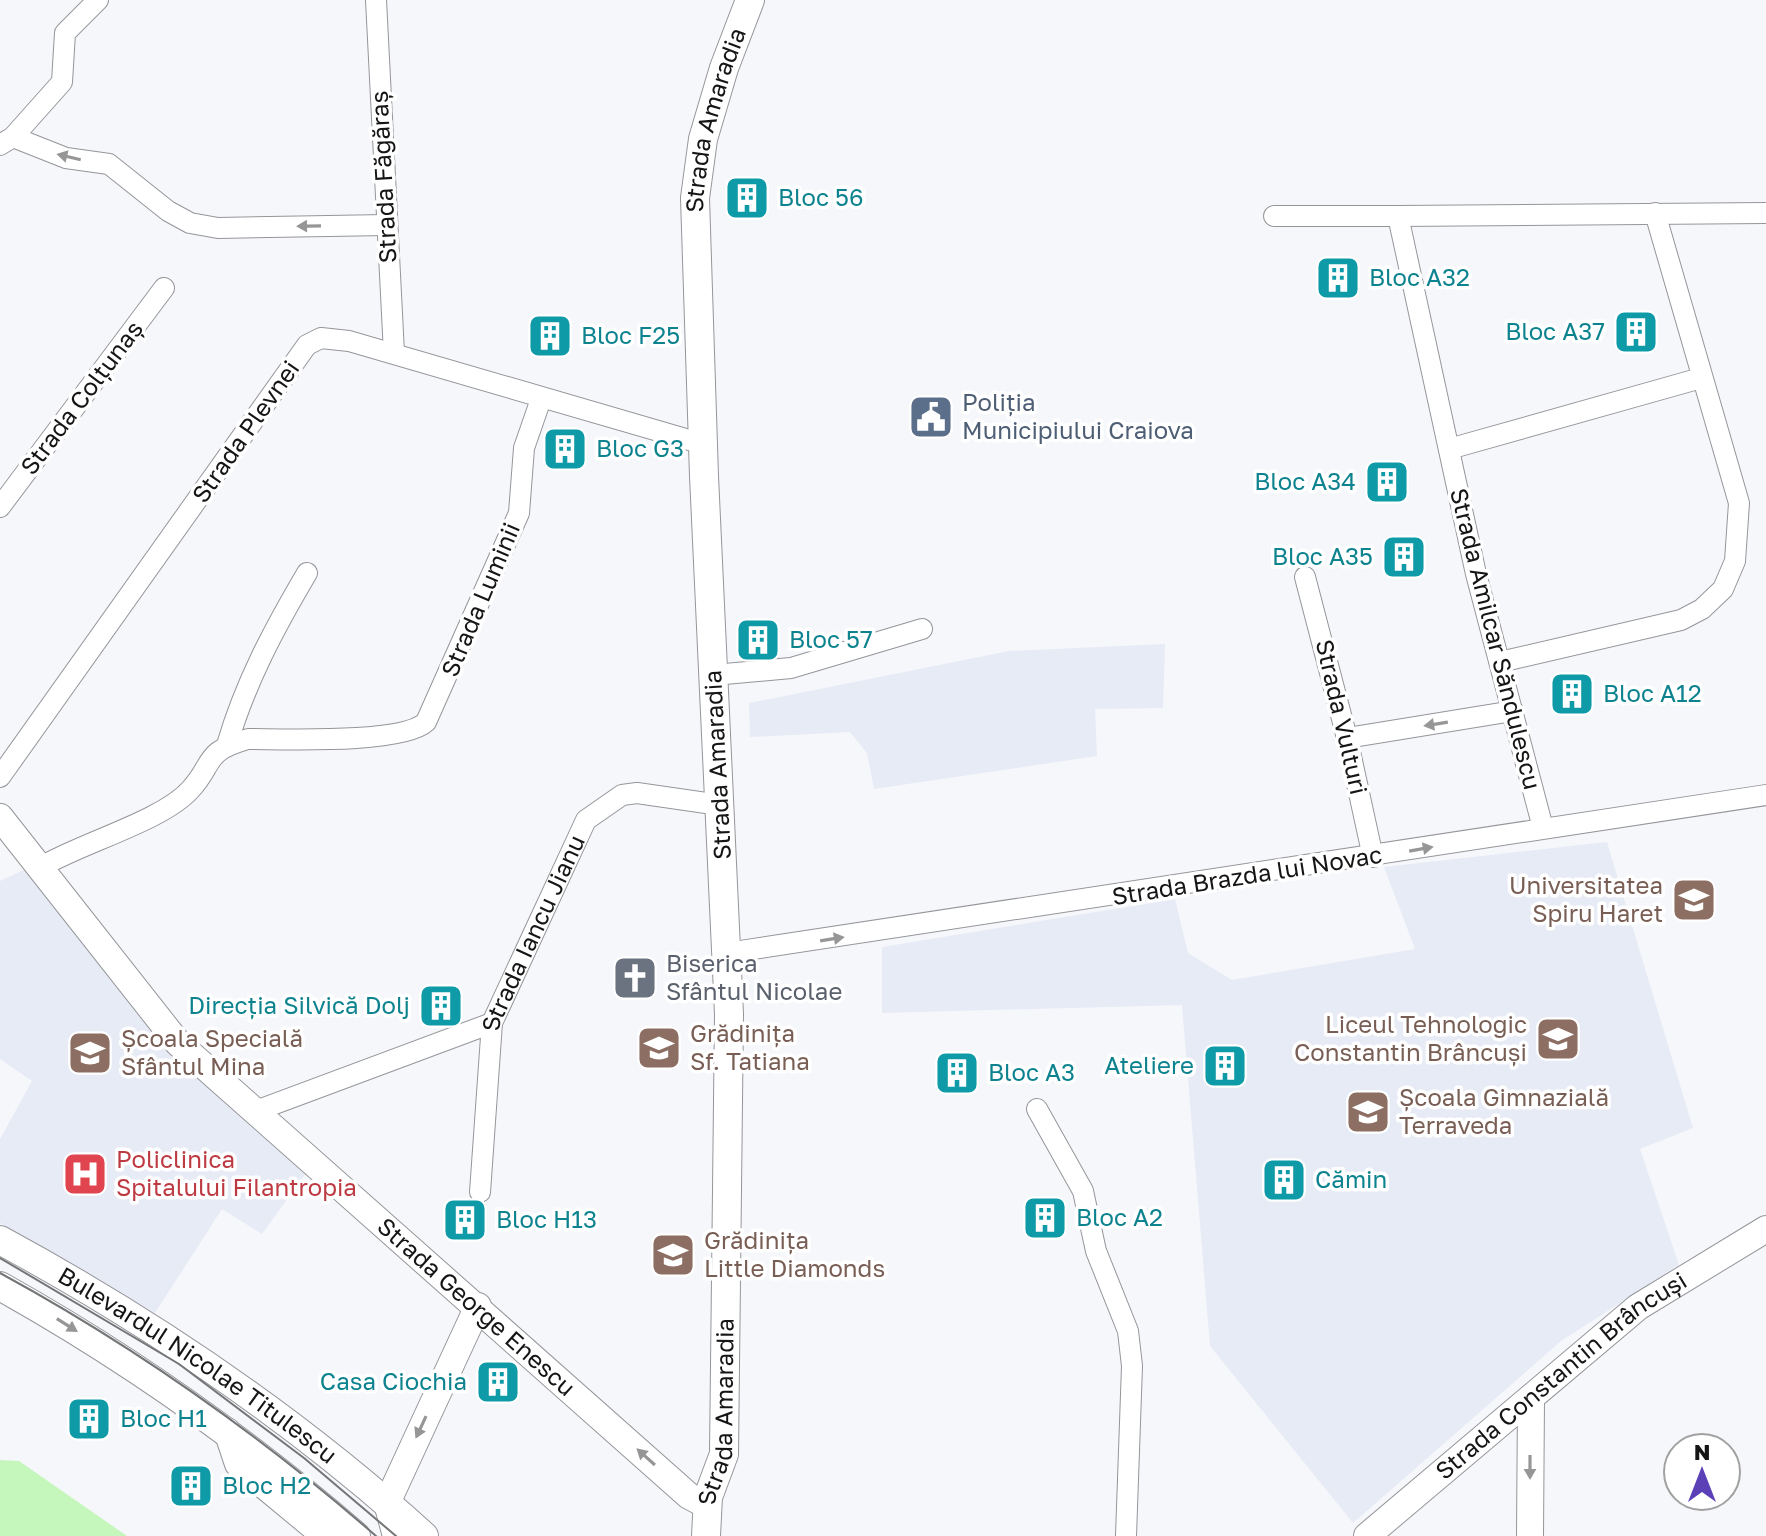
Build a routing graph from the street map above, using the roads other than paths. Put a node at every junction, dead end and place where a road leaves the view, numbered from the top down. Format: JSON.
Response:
{"nodes":[{"id":1,"x":98,"y":0,"type":"edge"},
{"id":2,"x":376,"y":0,"type":"edge"},
{"id":3,"x":750,"y":0,"type":"edge"},
{"id":4,"x":6,"y":141,"type":"edge"},
{"id":5,"x":1655,"y":213,"type":"junction"},
{"id":6,"x":1766,"y":213,"type":"edge"},
{"id":7,"x":1274,"y":216,"type":"dead end"},
{"id":8,"x":1398,"y":216,"type":"junction"},
{"id":9,"x":387,"y":225,"type":"junction"},
{"id":10,"x":164,"y":288,"type":"dead end"},
{"id":11,"x":394,"y":353,"type":"junction"},
{"id":12,"x":1701,"y":378,"type":"junction"},
{"id":13,"x":541,"y":399,"type":"junction"},
{"id":14,"x":703,"y":444,"type":"junction"},
{"id":15,"x":1449,"y":449,"type":"junction"},
{"id":16,"x":0,"y":507,"type":"edge"},
{"id":17,"x":307,"y":573,"type":"dead end"},
{"id":18,"x":1305,"y":577,"type":"dead end"},
{"id":19,"x":922,"y":629,"type":"dead end"},
{"id":20,"x":1500,"y":662,"type":"junction"},
{"id":21,"x":713,"y":675,"type":"junction"},
{"id":22,"x":1513,"y":711,"type":"junction"},
{"id":23,"x":1347,"y":738,"type":"junction"},
{"id":24,"x":227,"y":745,"type":"junction"},
{"id":25,"x":0,"y":777,"type":"edge"},
{"id":26,"x":1766,"y":795,"type":"edge"},
{"id":27,"x":720,"y":805,"type":"junction"},
{"id":28,"x":0,"y":817,"type":"edge"},
{"id":29,"x":1543,"y":828,"type":"junction"},
{"id":30,"x":1373,"y":857,"type":"junction"},
{"id":31,"x":41,"y":867,"type":"junction"},
{"id":32,"x":727,"y":953,"type":"junction"},
{"id":33,"x":492,"y":1023,"type":"junction"},
{"id":34,"x":1037,"y":1109,"type":"dead end"},
{"id":35,"x":256,"y":1111,"type":"junction"},
{"id":36,"x":480,"y":1192,"type":"dead end"},
{"id":37,"x":1766,"y":1229,"type":"edge"},
{"id":38,"x":0,"y":1240,"type":"edge"},
{"id":39,"x":0,"y":1286,"type":"edge"},
{"id":40,"x":478,"y":1306,"type":"junction"},
{"id":41,"x":1531,"y":1399,"type":"junction"},
{"id":42,"x":227,"y":1431,"type":"junction"},
{"id":43,"x":387,"y":1503,"type":"junction"},
{"id":44,"x":706,"y":1505,"type":"junction"},
{"id":45,"x":325,"y":1536,"type":"edge"},
{"id":46,"x":356,"y":1536,"type":"edge"},
{"id":47,"x":396,"y":1536,"type":"edge"},
{"id":48,"x":424,"y":1536,"type":"edge"},
{"id":49,"x":706,"y":1536,"type":"edge"},
{"id":50,"x":1126,"y":1536,"type":"edge"},
{"id":51,"x":1367,"y":1536,"type":"edge"},
{"id":52,"x":1530,"y":1536,"type":"edge"}],
"edges":[{"from":1,"to":4,"type":"street"},
{"from":2,"to":9,"type":"street","name":"Strada Făgăraș"},
{"from":3,"to":14,"type":"main road","name":"Strada Amaradia"},
{"from":9,"to":4,"type":"street","one_way":true},
{"from":5,"to":6,"type":"street"},
{"from":5,"to":8,"type":"street"},
{"from":5,"to":12,"type":"street"},
{"from":7,"to":8,"type":"street"},
{"from":8,"to":15,"type":"street","name":"Strada Amilcar Săndulescu"},
{"from":9,"to":11,"type":"street","name":"Strada Făgăraș"},
{"from":10,"to":16,"type":"street","name":"Strada Colțunaș"},
{"from":11,"to":13,"type":"street","name":"Strada Plevnei"},
{"from":11,"to":25,"type":"street","name":"Strada Plevnei"},
{"from":12,"to":15,"type":"street"},
{"from":12,"to":20,"type":"street"},
{"from":13,"to":14,"type":"street","name":"Strada Plevnei"},
{"from":13,"to":24,"type":"street","name":"Strada Luminii"},
{"from":14,"to":21,"type":"main road","name":"Strada Amaradia"},
{"from":15,"to":20,"type":"street","name":"Strada Amilcar Săndulescu"},
{"from":17,"to":24,"type":"street"},
{"from":18,"to":23,"type":"street","name":"Strada Vulturi"},
{"from":19,"to":21,"type":"street"},
{"from":20,"to":22,"type":"street","name":"Strada Amilcar Săndulescu"},
{"from":21,"to":27,"type":"main road","name":"Strada Amaradia"},
{"from":22,"to":23,"type":"street","one_way":true},
{"from":22,"to":29,"type":"street","name":"Strada Amilcar Săndulescu"},
{"from":23,"to":30,"type":"street","name":"Strada Vulturi"},
{"from":24,"to":31,"type":"street"},
{"from":26,"to":29,"type":"street","name":"Strada Brazda lui Novac"},
{"from":27,"to":32,"type":"main road","name":"Strada Amaradia"},
{"from":27,"to":33,"type":"street","name":"Strada Iancu Jianu"},
{"from":28,"to":31,"type":"street","name":"Strada George Enescu"},
{"from":30,"to":29,"type":"street","name":"Strada Brazda lui Novac","one_way":true},
{"from":32,"to":30,"type":"street","name":"Strada Brazda lui Novac","one_way":true},
{"from":31,"to":35,"type":"street","name":"Strada George Enescu"},
{"from":32,"to":44,"type":"main road","name":"Strada Amaradia"},
{"from":33,"to":35,"type":"street"},
{"from":33,"to":36,"type":"street","name":"Strada Iancu Jianu"},
{"from":34,"to":50,"type":"street"},
{"from":35,"to":40,"type":"street","name":"Strada George Enescu"},
{"from":37,"to":41,"type":"street","name":"Strada Constantin Brâncuși"},
{"from":38,"to":43,"type":"main road","name":"Bulevardul Nicolae Titulescu"},
{"from":39,"to":42,"type":"main road","name":"Bulevardul Nicolae Titulescu","one_way":true},
{"from":40,"to":43,"type":"street","one_way":true},
{"from":44,"to":40,"type":"street","name":"Strada George Enescu","one_way":true},
{"from":41,"to":51,"type":"street","name":"Strada Constantin Brâncuși"},
{"from":41,"to":52,"type":"street","one_way":true},
{"from":42,"to":45,"type":"street"},
{"from":42,"to":46,"type":"main road","name":"Bulevardul Nicolae Titulescu"},
{"from":43,"to":47,"type":"street"},
{"from":43,"to":48,"type":"main road","name":"Bulevardul Nicolae Titulescu"},
{"from":44,"to":49,"type":"main road","name":"Strada Amaradia"}]}
